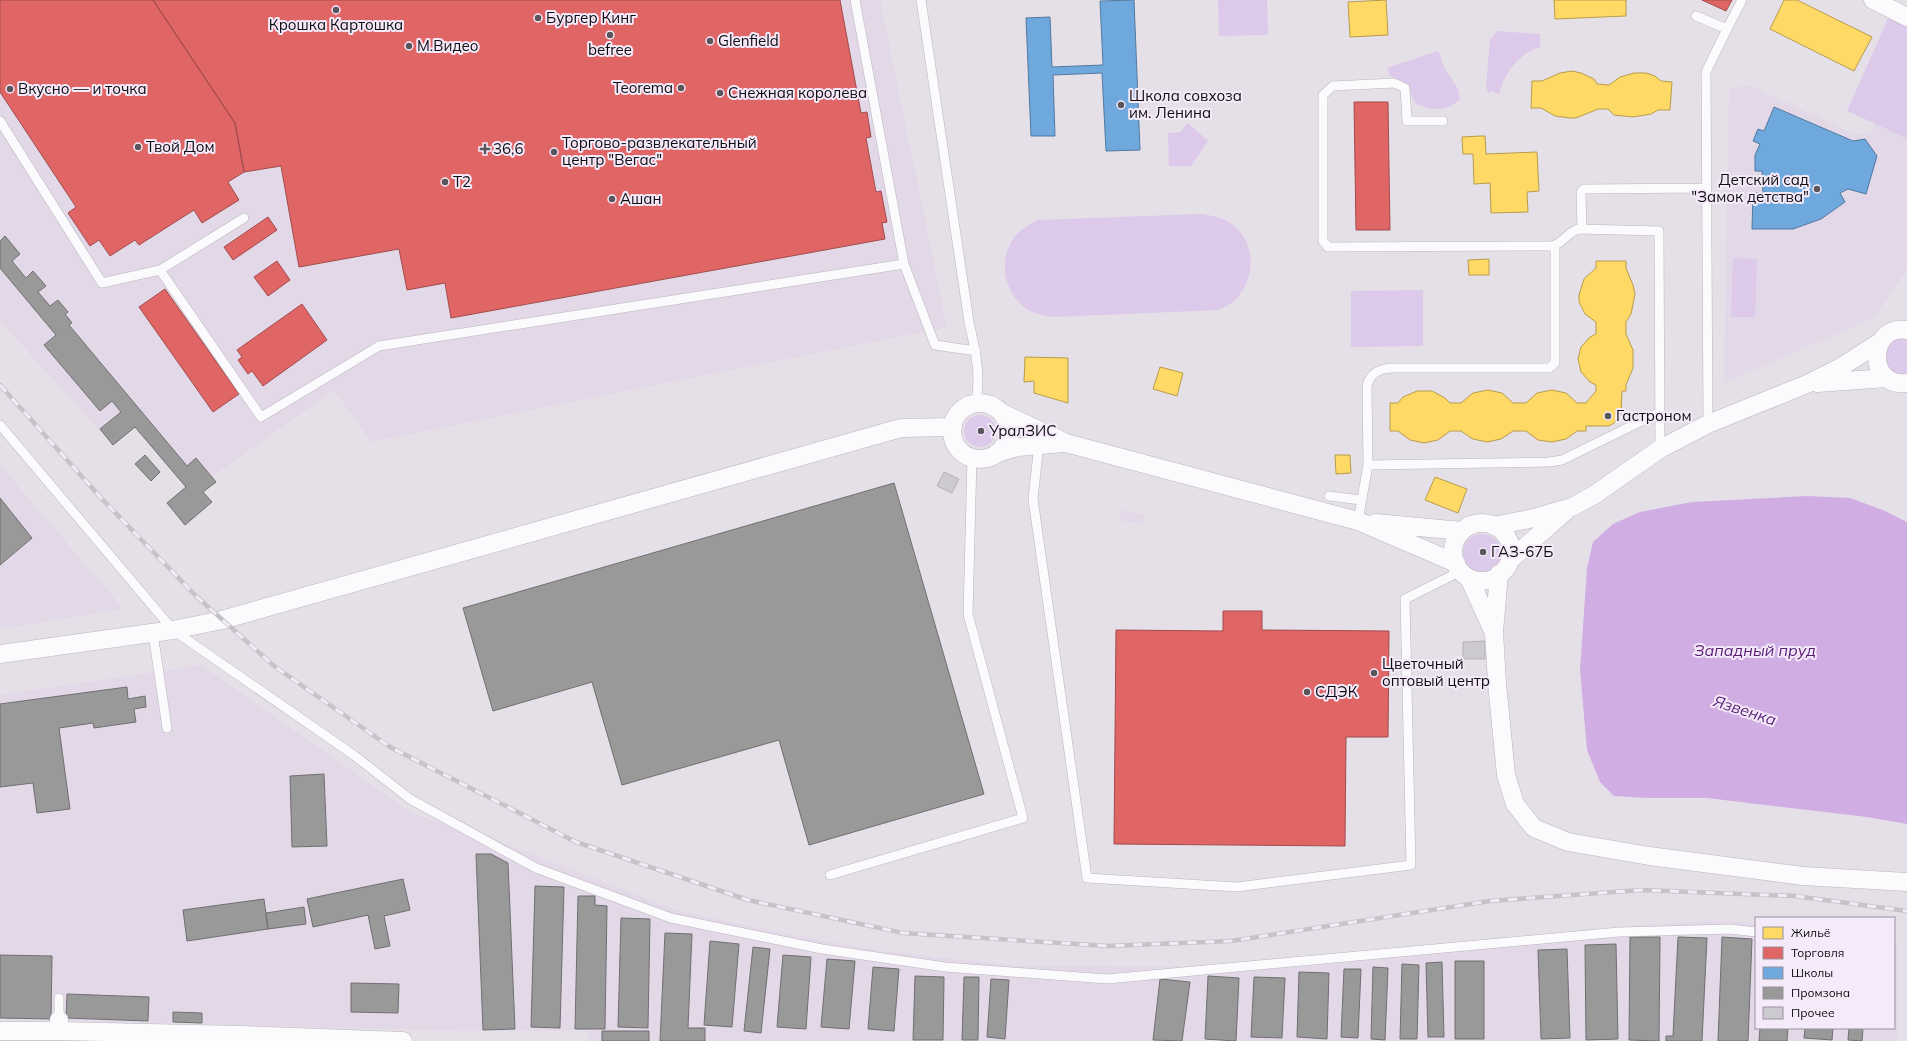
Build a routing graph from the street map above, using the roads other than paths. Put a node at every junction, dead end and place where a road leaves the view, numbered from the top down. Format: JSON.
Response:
{"nodes":[{"id":1,"x":855,"y":0,"type":"edge"},
{"id":2,"x":921,"y":0,"type":"edge"},
{"id":3,"x":1742,"y":0,"type":"edge"},
{"id":4,"x":1880,"y":2,"type":"edge"},
{"id":5,"x":1696,"y":16,"type":"dead end"},
{"id":6,"x":1907,"y":17,"type":"edge"},
{"id":7,"x":1727,"y":30,"type":"junction"},
{"id":8,"x":0,"y":121,"type":"edge"},
{"id":9,"x":1443,"y":121,"type":"dead end"},
{"id":10,"x":1706,"y":188,"type":"junction"},
{"id":11,"x":244,"y":218,"type":"dead end"},
{"id":12,"x":1582,"y":229,"type":"junction"},
{"id":13,"x":1555,"y":246,"type":"junction"},
{"id":14,"x":904,"y":264,"type":"junction"},
{"id":15,"x":160,"y":270,"type":"junction"},
{"id":16,"x":1904,"y":327,"type":"edge"},
{"id":17,"x":1880,"y":342,"type":"junction"},
{"id":18,"x":976,"y":351,"type":"junction"},
{"id":19,"x":1897,"y":381,"type":"edge"},
{"id":20,"x":1807,"y":384,"type":"junction"},
{"id":21,"x":1907,"y":397,"type":"edge"},
{"id":22,"x":975,"y":404,"type":"junction"},
{"id":23,"x":1660,"y":412,"type":"junction"},
{"id":24,"x":1002,"y":413,"type":"junction"},
{"id":25,"x":1708,"y":424,"type":"junction"},
{"id":26,"x":0,"y":425,"type":"edge"},
{"id":27,"x":953,"y":427,"type":"junction"},
{"id":28,"x":1066,"y":443,"type":"junction"},
{"id":29,"x":1039,"y":444,"type":"junction"},
{"id":30,"x":1660,"y":449,"type":"junction"},
{"id":31,"x":997,"y":453,"type":"junction"},
{"id":32,"x":972,"y":458,"type":"junction"},
{"id":33,"x":1368,"y":465,"type":"junction"},
{"id":34,"x":1328,"y":496,"type":"dead end"},
{"id":35,"x":1361,"y":500,"type":"junction"},
{"id":36,"x":1572,"y":507,"type":"junction"},
{"id":37,"x":1358,"y":521,"type":"junction"},
{"id":38,"x":1494,"y":526,"type":"junction"},
{"id":39,"x":1462,"y":531,"type":"junction"},
{"id":40,"x":1510,"y":560,"type":"junction"},
{"id":41,"x":1462,"y":571,"type":"junction"},
{"id":42,"x":1499,"y":574,"type":"junction"},
{"id":43,"x":173,"y":630,"type":"junction"},
{"id":44,"x":1494,"y":632,"type":"junction"},
{"id":45,"x":154,"y":633,"type":"junction"},
{"id":46,"x":0,"y":654,"type":"edge"},
{"id":47,"x":167,"y":728,"type":"dead end"},
{"id":48,"x":830,"y":875,"type":"dead end"},
{"id":49,"x":1907,"y":882,"type":"edge"},
{"id":50,"x":1755,"y":932,"type":"edge"},
{"id":51,"x":59,"y":998,"type":"dead end"},
{"id":52,"x":58,"y":1026,"type":"junction"},
{"id":53,"x":0,"y":1031,"type":"edge"},
{"id":54,"x":403,"y":1041,"type":"edge"}],
"edges":[{"from":1,"to":14,"type":"lane"},
{"from":2,"to":18,"type":"lane"},
{"from":3,"to":7,"type":"lane"},
{"from":4,"to":6,"type":"street"},
{"from":5,"to":7,"type":"lane"},
{"from":7,"to":10,"type":"lane"},
{"from":8,"to":15,"type":"lane"},
{"from":9,"to":13,"type":"lane"},
{"from":10,"to":12,"type":"lane"},
{"from":10,"to":25,"type":"lane"},
{"from":11,"to":15,"type":"lane"},
{"from":12,"to":13,"type":"lane"},
{"from":12,"to":23,"type":"lane"},
{"from":13,"to":33,"type":"lane"},
{"from":14,"to":15,"type":"lane"},
{"from":14,"to":18,"type":"lane"},
{"from":16,"to":17,"type":"street"},
{"from":17,"to":19,"type":"street"},
{"from":17,"to":20,"type":"street"},
{"from":18,"to":22,"type":"lane"},
{"from":19,"to":20,"type":"street"},
{"from":19,"to":21,"type":"street"},
{"from":20,"to":25,"type":"street"},
{"from":22,"to":24,"type":"street"},
{"from":22,"to":27,"type":"street"},
{"from":23,"to":30,"type":"lane"},
{"from":23,"to":33,"type":"lane"},
{"from":24,"to":28,"type":"street"},
{"from":24,"to":31,"type":"street"},
{"from":25,"to":30,"type":"street"},
{"from":26,"to":43,"type":"lane"},
{"from":27,"to":32,"type":"street"},
{"from":27,"to":43,"type":"street"},
{"from":28,"to":29,"type":"street"},
{"from":28,"to":37,"type":"street"},
{"from":29,"to":31,"type":"street"},
{"from":29,"to":41,"type":"lane"},
{"from":30,"to":36,"type":"street"},
{"from":31,"to":32,"type":"street"},
{"from":32,"to":48,"type":"lane"},
{"from":33,"to":35,"type":"lane"},
{"from":34,"to":35,"type":"lane"},
{"from":35,"to":37,"type":"lane"},
{"from":36,"to":38,"type":"street"},
{"from":36,"to":40,"type":"street"},
{"from":37,"to":39,"type":"street"},
{"from":37,"to":41,"type":"street"},
{"from":38,"to":39,"type":"street"},
{"from":38,"to":40,"type":"street"},
{"from":39,"to":41,"type":"street"},
{"from":40,"to":42,"type":"street"},
{"from":41,"to":42,"type":"street"},
{"from":41,"to":44,"type":"street"},
{"from":42,"to":44,"type":"street"},
{"from":43,"to":45,"type":"street"},
{"from":43,"to":50,"type":"lane"},
{"from":44,"to":49,"type":"street"},
{"from":45,"to":46,"type":"street"},
{"from":45,"to":47,"type":"lane"},
{"from":51,"to":52,"type":"lane"},
{"from":52,"to":53,"type":"street"},
{"from":52,"to":54,"type":"street"}]}
